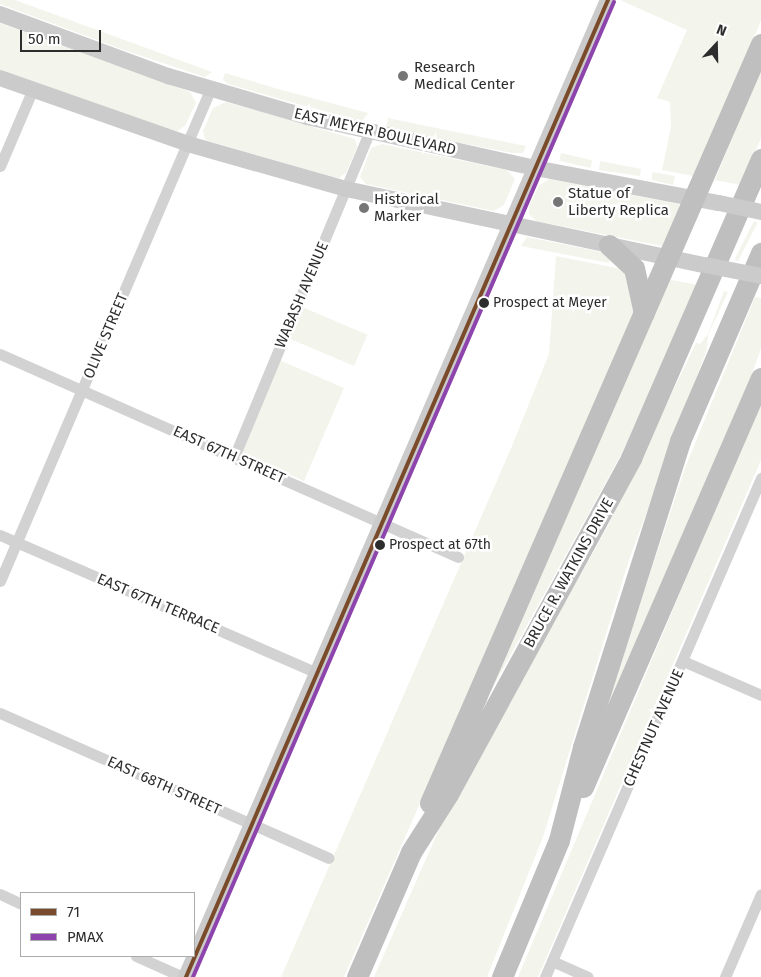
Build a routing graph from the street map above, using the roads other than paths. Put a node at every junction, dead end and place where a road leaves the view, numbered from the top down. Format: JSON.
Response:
{"nodes":[{"id":1,"x":608,"y":0,"type":"edge"},
{"id":2,"x":0,"y":14,"type":"edge"},
{"id":3,"x":761,"y":44,"type":"edge"},
{"id":4,"x":0,"y":78,"type":"edge"},
{"id":5,"x":210,"y":90,"type":"junction"},
{"id":6,"x":32,"y":91,"type":"junction"},
{"id":7,"x":369,"y":133,"type":"junction"},
{"id":8,"x":188,"y":144,"type":"junction"},
{"id":9,"x":761,"y":159,"type":"edge"},
{"id":10,"x":0,"y":166,"type":"edge"},
{"id":11,"x":535,"y":168,"type":"junction"},
{"id":12,"x":346,"y":189,"type":"junction"},
{"id":13,"x":695,"y":198,"type":"junction"},
{"id":14,"x":761,"y":212,"type":"edge"},
{"id":15,"x":510,"y":225,"type":"junction"},
{"id":16,"x":609,"y":245,"type":"junction"},
{"id":17,"x":761,"y":253,"type":"edge"},
{"id":18,"x":669,"y":257,"type":"junction"},
{"id":19,"x":761,"y":276,"type":"edge"},
{"id":20,"x":644,"y":312,"type":"junction"},
{"id":21,"x":0,"y":354,"type":"edge"},
{"id":22,"x":761,"y":378,"type":"edge"},
{"id":23,"x":83,"y":390,"type":"junction"},
{"id":24,"x":234,"y":457,"type":"junction"},
{"id":25,"x":761,"y":478,"type":"edge"},
{"id":26,"x":382,"y":523,"type":"junction"},
{"id":27,"x":0,"y":535,"type":"edge"},
{"id":28,"x":16,"y":542,"type":"junction"},
{"id":29,"x":458,"y":557,"type":"dead end"},
{"id":30,"x":0,"y":581,"type":"edge"},
{"id":31,"x":683,"y":661,"type":"junction"},
{"id":32,"x":316,"y":673,"type":"junction"},
{"id":33,"x":761,"y":695,"type":"edge"},
{"id":34,"x":0,"y":714,"type":"edge"},
{"id":35,"x":252,"y":826,"type":"junction"},
{"id":36,"x":559,"y":840,"type":"junction"},
{"id":37,"x":411,"y":852,"type":"junction"},
{"id":38,"x":328,"y":858,"type":"dead end"},
{"id":39,"x":0,"y":894,"type":"edge"},
{"id":40,"x":761,"y":894,"type":"edge"},
{"id":41,"x":20,"y":904,"type":"edge"},
{"id":42,"x":195,"y":953,"type":"edge"},
{"id":43,"x":138,"y":957,"type":"edge"},
{"id":44,"x":193,"y":957,"type":"edge"},
{"id":45,"x":552,"y":961,"type":"junction"},
{"id":46,"x":184,"y":977,"type":"edge"},
{"id":47,"x":357,"y":977,"type":"edge"},
{"id":48,"x":502,"y":977,"type":"edge"},
{"id":49,"x":545,"y":977,"type":"edge"},
{"id":50,"x":588,"y":977,"type":"edge"},
{"id":51,"x":725,"y":977,"type":"edge"}],
"edges":[{"from":1,"to":11,"type":"main road"},
{"from":2,"to":5,"type":"main road","name":"EAST MEYER BOULEVARD"},
{"from":3,"to":13,"type":"highway"},
{"from":4,"to":6,"type":"main road"},
{"from":5,"to":7,"type":"main road","name":"EAST MEYER BOULEVARD"},
{"from":5,"to":8,"type":"street","name":"OLIVE STREET"},
{"from":6,"to":8,"type":"main road"},
{"from":6,"to":10,"type":"street"},
{"from":7,"to":11,"type":"main road","name":"EAST MEYER BOULEVARD"},
{"from":7,"to":12,"type":"street","name":"WABASH AVENUE"},
{"from":8,"to":12,"type":"main road"},
{"from":8,"to":23,"type":"street","name":"OLIVE STREET"},
{"from":9,"to":37,"type":"highway","name":"BRUCE R. WATKINS DRIVE"},
{"from":11,"to":13,"type":"main road","name":"EAST MEYER BOULEVARD"},
{"from":11,"to":15,"type":"main road"},
{"from":12,"to":15,"type":"main road"},
{"from":12,"to":24,"type":"street","name":"WABASH AVENUE"},
{"from":13,"to":14,"type":"main road","name":"EAST MEYER BOULEVARD","bridge":true},
{"from":13,"to":18,"type":"highway"},
{"from":15,"to":16,"type":"main road"},
{"from":15,"to":26,"type":"main road"},
{"from":16,"to":18,"type":"main road"},
{"from":16,"to":20,"type":"highway"},
{"from":17,"to":36,"type":"highway"},
{"from":18,"to":19,"type":"main road","bridge":true},
{"from":18,"to":20,"type":"highway"},
{"from":20,"to":37,"type":"highway"},
{"from":21,"to":23,"type":"street","name":"EAST 67TH STREET"},
{"from":22,"to":36,"type":"highway"},
{"from":23,"to":24,"type":"street","name":"EAST 67TH STREET"},
{"from":23,"to":28,"type":"street","name":"OLIVE STREET"},
{"from":24,"to":26,"type":"street","name":"EAST 67TH STREET"},
{"from":25,"to":31,"type":"street","name":"CHESTNUT AVENUE"},
{"from":26,"to":29,"type":"street","name":"EAST 67TH STREET"},
{"from":26,"to":32,"type":"main road"},
{"from":27,"to":28,"type":"street","name":"EAST 67TH TERRACE"},
{"from":28,"to":30,"type":"street","name":"OLIVE STREET"},
{"from":28,"to":32,"type":"street","name":"EAST 67TH TERRACE"},
{"from":31,"to":33,"type":"street"},
{"from":31,"to":45,"type":"street","name":"CHESTNUT AVENUE"},
{"from":32,"to":35,"type":"main road"},
{"from":34,"to":35,"type":"street","name":"EAST 68TH STREET"},
{"from":35,"to":38,"type":"street","name":"EAST 68TH STREET"},
{"from":35,"to":42,"type":"main road"},
{"from":36,"to":48,"type":"highway"},
{"from":37,"to":47,"type":"highway","name":"BRUCE R. WATKINS DRIVE"},
{"from":39,"to":41,"type":"street"},
{"from":40,"to":51,"type":"street"},
{"from":43,"to":46,"type":"street"},
{"from":44,"to":46,"type":"main road"},
{"from":45,"to":49,"type":"street","name":"CHESTNUT AVENUE"},
{"from":45,"to":50,"type":"street"}]}
